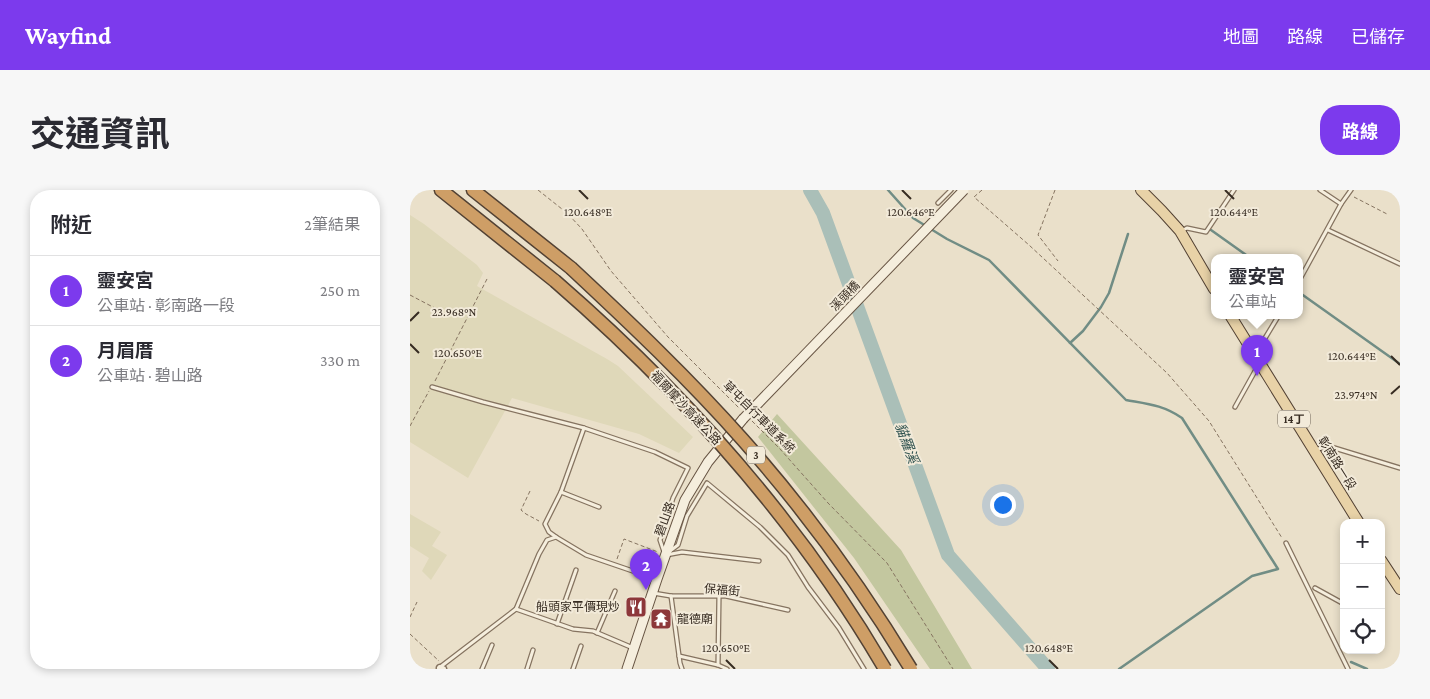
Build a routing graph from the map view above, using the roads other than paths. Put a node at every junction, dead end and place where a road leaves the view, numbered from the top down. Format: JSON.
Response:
{"nodes":[{"id":1,"x":441,"y":190,"type":"edge"},
{"id":2,"x":473,"y":190,"type":"edge"},
{"id":3,"x":950,"y":190,"type":"edge"},
{"id":4,"x":964,"y":190,"type":"edge"},
{"id":5,"x":1234,"y":190,"type":"edge"},
{"id":6,"x":1320,"y":190,"type":"edge"},
{"id":7,"x":1143,"y":191,"type":"edge"},
{"id":8,"x":1349,"y":192,"type":"edge"},
{"id":9,"x":938,"y":203,"type":"dead end"},
{"id":10,"x":1341,"y":204,"type":"junction"},
{"id":11,"x":1328,"y":230,"type":"junction"},
{"id":12,"x":1180,"y":231,"type":"junction"},
{"id":13,"x":1400,"y":264,"type":"edge"},
{"id":14,"x":1303,"y":274,"type":"edge"},
{"id":15,"x":1211,"y":284,"type":"edge"},
{"id":16,"x":1232,"y":319,"type":"edge"},
{"id":17,"x":1277,"y":319,"type":"edge"},
{"id":18,"x":1257,"y":360,"type":"junction"},
{"id":19,"x":432,"y":387,"type":"road end"},
{"id":20,"x":1235,"y":407,"type":"dead end"},
{"id":21,"x":745,"y":418,"type":"joint"},
{"id":22,"x":584,"y":428,"type":"junction"},
{"id":23,"x":1314,"y":450,"type":"junction"},
{"id":24,"x":1400,"y":468,"type":"edge"},
{"id":25,"x":561,"y":492,"type":"junction"},
{"id":26,"x":599,"y":507,"type":"dead end"},
{"id":27,"x":1356,"y":519,"type":"edge"},
{"id":28,"x":556,"y":537,"type":"junction"},
{"id":29,"x":1286,"y":543,"type":"road end"},
{"id":30,"x":666,"y":555,"type":"junction"},
{"id":31,"x":759,"y":561,"type":"dead end"},
{"id":32,"x":1384,"y":564,"type":"edge"},
{"id":33,"x":576,"y":570,"type":"dead end"},
{"id":34,"x":657,"y":579,"type":"junction"},
{"id":35,"x":1316,"y":588,"type":"dead end"},
{"id":36,"x":1400,"y":589,"type":"edge"},
{"id":37,"x":615,"y":591,"type":"dead end"},
{"id":38,"x":652,"y":593,"type":"junction"},
{"id":39,"x":671,"y":596,"type":"junction"},
{"id":40,"x":719,"y":596,"type":"junction"},
{"id":41,"x":1340,"y":602,"type":"edge"},
{"id":42,"x":516,"y":609,"type":"junction"},
{"id":43,"x":788,"y":610,"type":"dead end"},
{"id":44,"x":557,"y":624,"type":"junction"},
{"id":45,"x":597,"y":633,"type":"junction"},
{"id":46,"x":492,"y":645,"type":"dead end"},
{"id":47,"x":581,"y":646,"type":"dead end"},
{"id":48,"x":634,"y":648,"type":"junction"},
{"id":49,"x":533,"y":650,"type":"dead end"},
{"id":50,"x":679,"y":656,"type":"junction"},
{"id":51,"x":718,"y":665,"type":"junction"},
{"id":52,"x":441,"y":668,"type":"edge"},
{"id":53,"x":482,"y":669,"type":"edge"},
{"id":54,"x":527,"y":669,"type":"edge"},
{"id":55,"x":573,"y":669,"type":"edge"},
{"id":56,"x":627,"y":669,"type":"edge"},
{"id":57,"x":682,"y":669,"type":"edge"},
{"id":58,"x":727,"y":669,"type":"edge"},
{"id":59,"x":864,"y":669,"type":"edge"},
{"id":60,"x":885,"y":669,"type":"edge"},
{"id":61,"x":911,"y":669,"type":"edge"},
{"id":62,"x":1348,"y":669,"type":"edge"}],
"edges":[{"from":1,"to":60,"type":"highway","name":"福爾摩沙高速公路","number":"3","bridge":true},
{"from":2,"to":61,"type":"highway","name":"福爾摩沙高速公路","number":"3","bridge":true},
{"from":3,"to":9,"type":"lane"},
{"from":4,"to":21,"type":"main road","name":"溪頭橋","bridge":true},
{"from":5,"to":12,"type":"lane"},
{"from":6,"to":10,"type":"lane"},
{"from":7,"to":12,"type":"main road"},
{"from":8,"to":10,"type":"lane"},
{"from":10,"to":11,"type":"lane"},
{"from":11,"to":13,"type":"lane"},
{"from":11,"to":14,"type":"lane"},
{"from":12,"to":15,"type":"main road"},
{"from":16,"to":18,"type":"main road","name":"彰南路一段","number":"14丁"},
{"from":17,"to":18,"type":"lane"},
{"from":18,"to":20,"type":"lane"},
{"from":18,"to":23,"type":"main road","name":"彰南路一段","number":"14丁"},
{"from":19,"to":22,"type":"lane"},
{"from":21,"to":30,"type":"main road","name":"碧山路"},
{"from":22,"to":25,"type":"lane"},
{"from":22,"to":30,"type":"lane"},
{"from":23,"to":24,"type":"lane"},
{"from":23,"to":27,"type":"main road","name":"彰南路一段","number":"14丁"},
{"from":25,"to":26,"type":"lane"},
{"from":25,"to":28,"type":"lane"},
{"from":28,"to":34,"type":"lane"},
{"from":28,"to":42,"type":"lane"},
{"from":29,"to":62,"type":"lane"},
{"from":30,"to":31,"type":"lane"},
{"from":30,"to":34,"type":"main road","name":"碧山路"},
{"from":30,"to":59,"type":"lane"},
{"from":32,"to":36,"type":"main road"},
{"from":33,"to":44,"type":"lane"},
{"from":34,"to":38,"type":"main road","name":"碧山路"},
{"from":35,"to":41,"type":"lane"},
{"from":37,"to":45,"type":"lane"},
{"from":38,"to":39,"type":"lane","name":"保福街"},
{"from":38,"to":48,"type":"main road","name":"碧山路"},
{"from":39,"to":40,"type":"lane","name":"保福街"},
{"from":39,"to":50,"type":"lane"},
{"from":40,"to":43,"type":"lane","name":"保福街"},
{"from":40,"to":51,"type":"lane"},
{"from":42,"to":44,"type":"lane"},
{"from":42,"to":52,"type":"lane"},
{"from":44,"to":45,"type":"lane"},
{"from":45,"to":48,"type":"lane"},
{"from":46,"to":53,"type":"lane"},
{"from":47,"to":55,"type":"lane"},
{"from":48,"to":56,"type":"main road","name":"碧山路"},
{"from":49,"to":54,"type":"lane"},
{"from":50,"to":51,"type":"lane"},
{"from":50,"to":57,"type":"lane"},
{"from":51,"to":58,"type":"lane"}]}
